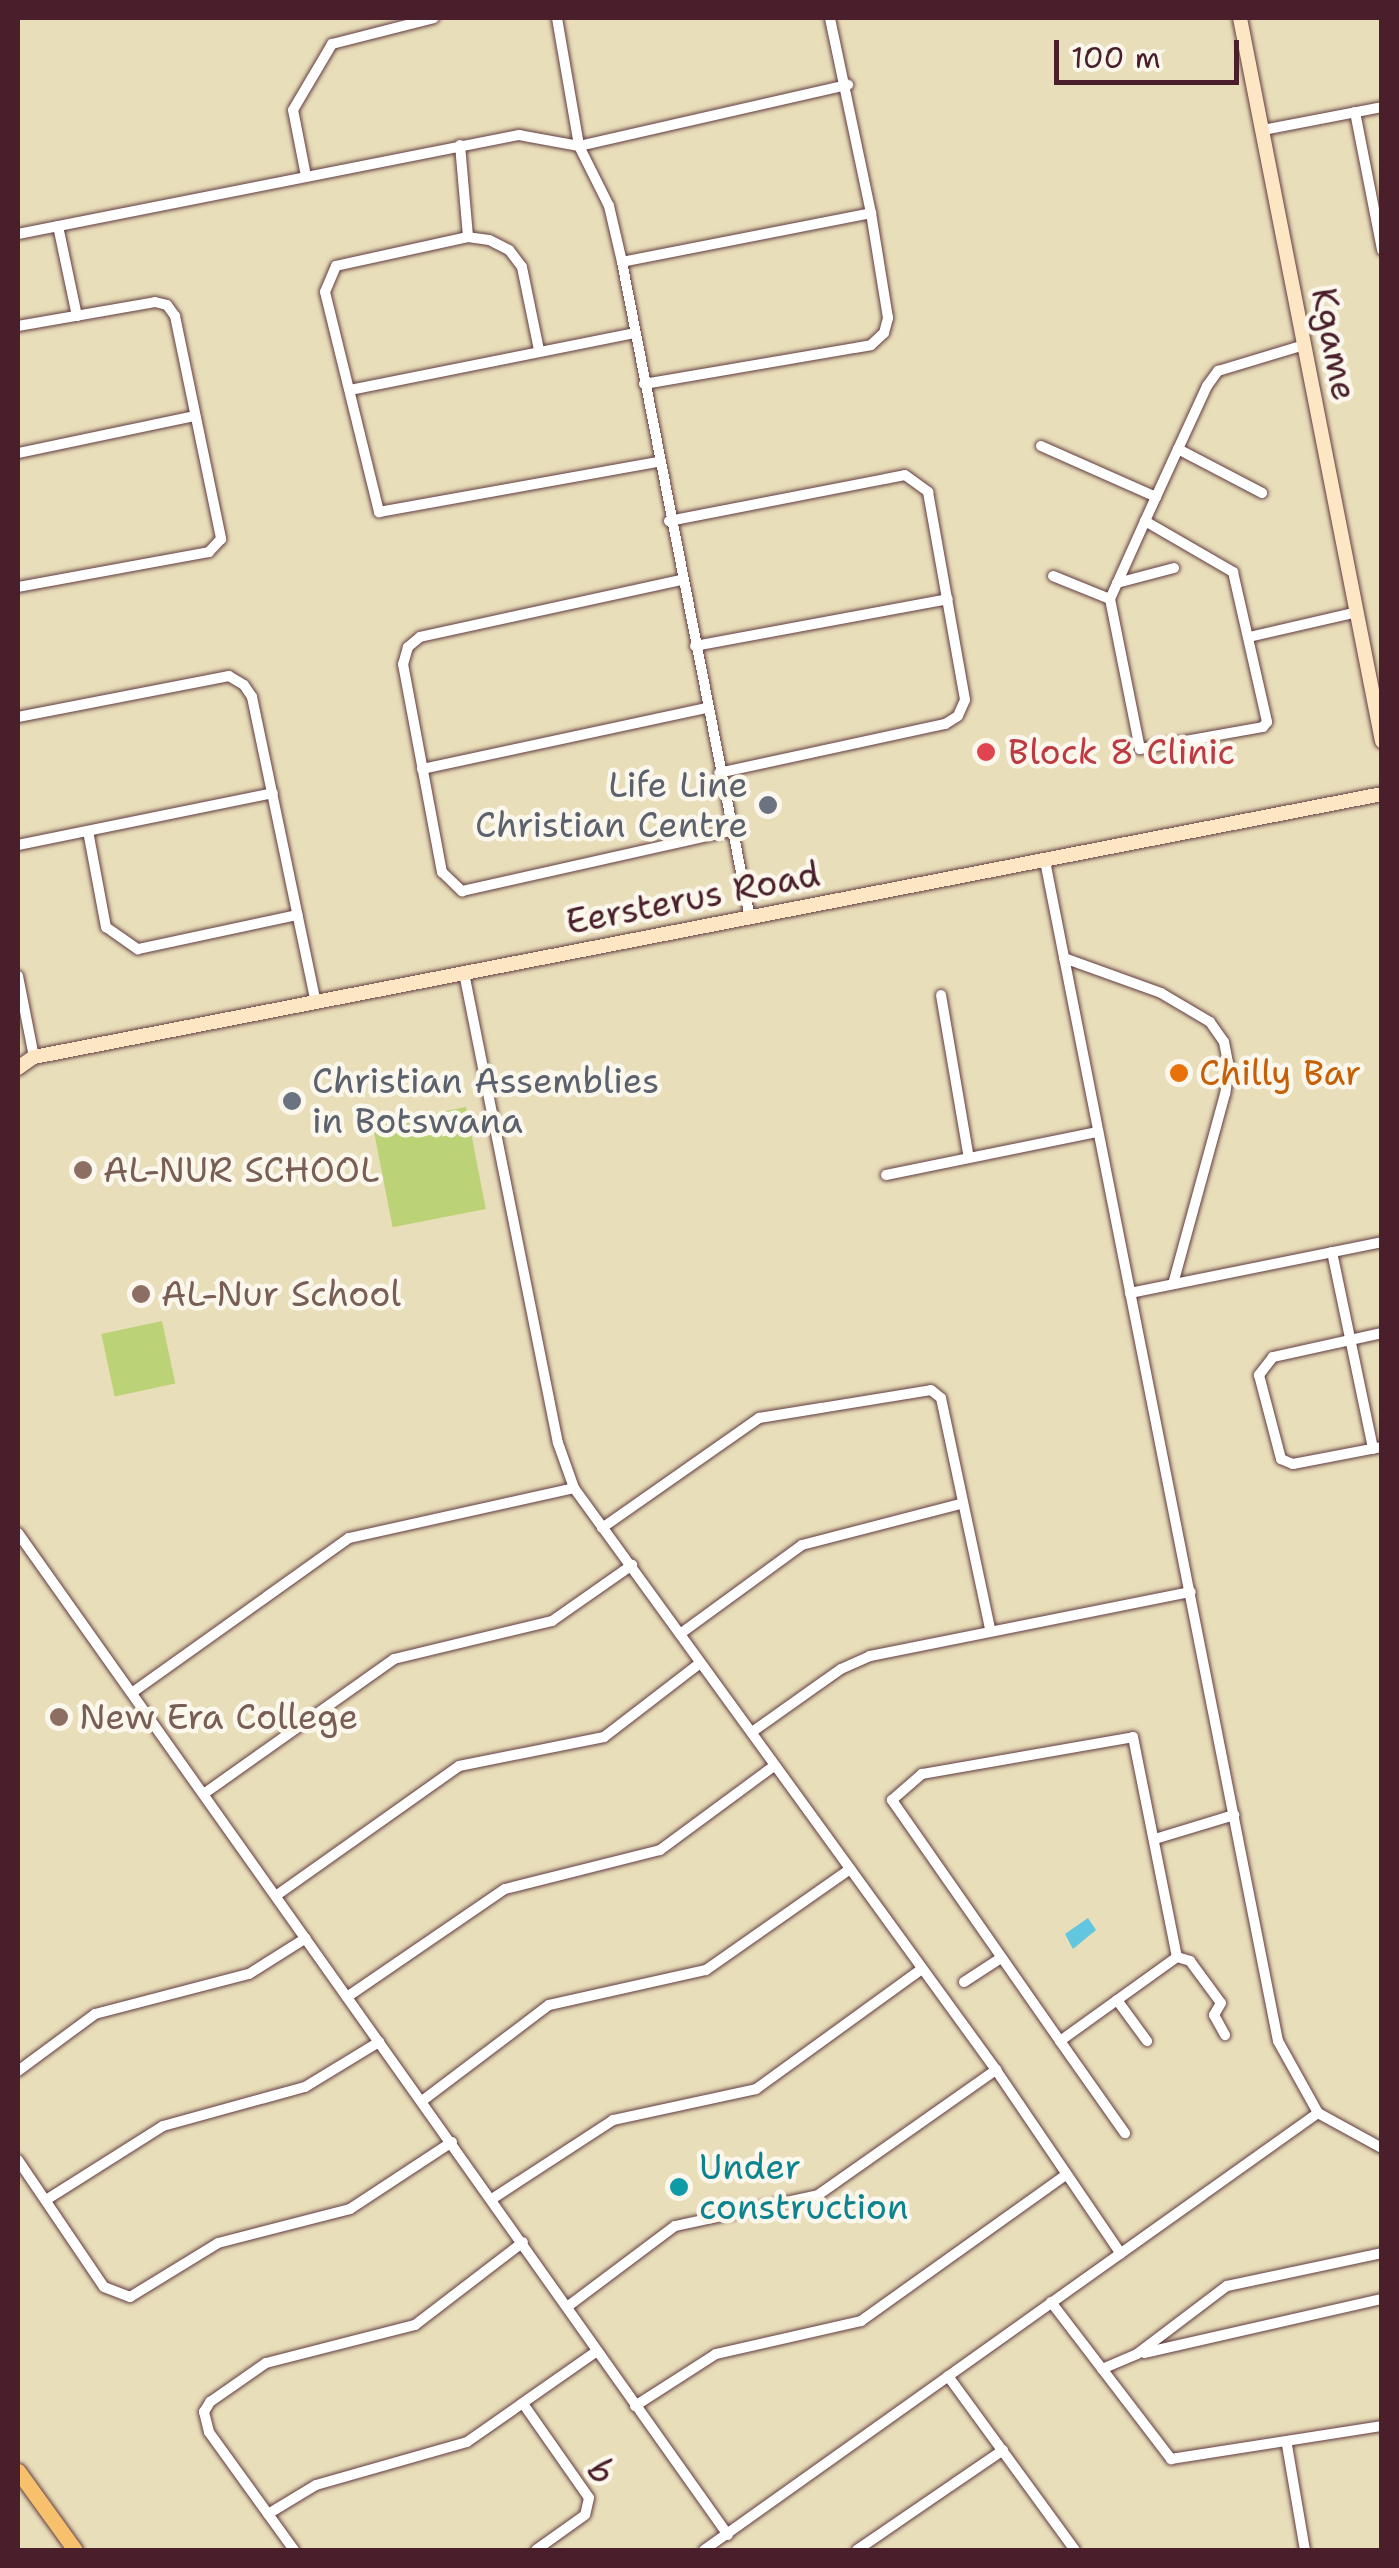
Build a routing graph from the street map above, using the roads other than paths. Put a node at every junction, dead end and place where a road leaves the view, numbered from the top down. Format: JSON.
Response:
{"nodes":[{"id":1,"x":434,"y":18,"type":"edge"},
{"id":2,"x":559,"y":18,"type":"edge"},
{"id":3,"x":830,"y":18,"type":"edge"},
{"id":4,"x":1240,"y":18,"type":"edge"},
{"id":5,"x":848,"y":85,"type":"junction"},
{"id":6,"x":1382,"y":106,"type":"edge"},
{"id":7,"x":1354,"y":112,"type":"junction"},
{"id":8,"x":1262,"y":130,"type":"junction"},
{"id":9,"x":460,"y":146,"type":"junction"},
{"id":10,"x":579,"y":146,"type":"junction"},
{"id":11,"x":306,"y":176,"type":"junction"},
{"id":12,"x":1376,"y":200,"type":"edge"},
{"id":13,"x":871,"y":213,"type":"junction"},
{"id":14,"x":58,"y":226,"type":"junction"},
{"id":15,"x":18,"y":234,"type":"edge"},
{"id":16,"x":468,"y":238,"type":"junction"},
{"id":17,"x":1382,"y":250,"type":"edge"},
{"id":18,"x":622,"y":262,"type":"junction"},
{"id":19,"x":77,"y":316,"type":"junction"},
{"id":20,"x":18,"y":326,"type":"edge"},
{"id":21,"x":634,"y":333,"type":"junction"},
{"id":22,"x":1304,"y":346,"type":"junction"},
{"id":23,"x":539,"y":350,"type":"junction"},
{"id":24,"x":644,"y":384,"type":"junction"},
{"id":25,"x":350,"y":390,"type":"junction"},
{"id":26,"x":195,"y":416,"type":"junction"},
{"id":27,"x":1041,"y":446,"type":"dead end"},
{"id":28,"x":1178,"y":449,"type":"junction"},
{"id":29,"x":18,"y":452,"type":"edge"},
{"id":30,"x":657,"y":462,"type":"junction"},
{"id":31,"x":1262,"y":493,"type":"dead end"},
{"id":32,"x":1156,"y":496,"type":"junction"},
{"id":33,"x":669,"y":520,"type":"junction"},
{"id":34,"x":1145,"y":521,"type":"junction"},
{"id":35,"x":1174,"y":568,"type":"dead end"},
{"id":36,"x":1053,"y":576,"type":"dead end"},
{"id":37,"x":681,"y":580,"type":"junction"},
{"id":38,"x":1117,"y":583,"type":"junction"},
{"id":39,"x":18,"y":588,"type":"edge"},
{"id":40,"x":948,"y":599,"type":"junction"},
{"id":41,"x":1110,"y":599,"type":"junction"},
{"id":42,"x":1357,"y":612,"type":"junction"},
{"id":43,"x":1249,"y":637,"type":"junction"},
{"id":44,"x":695,"y":646,"type":"junction"},
{"id":45,"x":706,"y":708,"type":"junction"},
{"id":46,"x":18,"y":717,"type":"edge"},
{"id":47,"x":1382,"y":740,"type":"edge"},
{"id":48,"x":422,"y":769,"type":"junction"},
{"id":49,"x":719,"y":773,"type":"junction"},
{"id":50,"x":272,"y":793,"type":"junction"},
{"id":51,"x":1382,"y":794,"type":"edge"},
{"id":52,"x":88,"y":831,"type":"junction"},
{"id":53,"x":731,"y":831,"type":"junction"},
{"id":54,"x":18,"y":844,"type":"edge"},
{"id":55,"x":1045,"y":860,"type":"junction"},
{"id":56,"x":297,"y":915,"type":"junction"},
{"id":57,"x":750,"y":918,"type":"junction"},
{"id":58,"x":1064,"y":958,"type":"junction"},
{"id":59,"x":464,"y":973,"type":"junction"},
{"id":60,"x":18,"y":976,"type":"edge"},
{"id":61,"x":941,"y":995,"type":"dead end"},
{"id":62,"x":316,"y":1003,"type":"junction"},
{"id":63,"x":34,"y":1057,"type":"junction"},
{"id":64,"x":18,"y":1068,"type":"edge"},
{"id":65,"x":1098,"y":1132,"type":"junction"},
{"id":66,"x":969,"y":1158,"type":"junction"},
{"id":67,"x":886,"y":1175,"type":"dead end"},
{"id":68,"x":1382,"y":1242,"type":"edge"},
{"id":69,"x":1332,"y":1252,"type":"junction"},
{"id":70,"x":1173,"y":1284,"type":"junction"},
{"id":71,"x":1130,"y":1293,"type":"junction"},
{"id":72,"x":1382,"y":1333,"type":"edge"},
{"id":73,"x":1351,"y":1338,"type":"junction"},
{"id":74,"x":1377,"y":1448,"type":"edge"},
{"id":75,"x":574,"y":1488,"type":"junction"},
{"id":76,"x":960,"y":1504,"type":"junction"},
{"id":77,"x":602,"y":1528,"type":"junction"},
{"id":78,"x":18,"y":1532,"type":"edge"},
{"id":79,"x":632,"y":1565,"type":"junction"},
{"id":80,"x":1191,"y":1592,"type":"junction"},
{"id":81,"x":990,"y":1629,"type":"junction"},
{"id":82,"x":680,"y":1634,"type":"junction"},
{"id":83,"x":700,"y":1663,"type":"junction"},
{"id":84,"x":133,"y":1692,"type":"junction"},
{"id":85,"x":752,"y":1732,"type":"junction"},
{"id":86,"x":774,"y":1766,"type":"junction"},
{"id":87,"x":205,"y":1793,"type":"junction"},
{"id":88,"x":1234,"y":1815,"type":"junction"},
{"id":89,"x":1155,"y":1839,"type":"junction"},
{"id":90,"x":850,"y":1869,"type":"junction"},
{"id":91,"x":277,"y":1896,"type":"junction"},
{"id":92,"x":306,"y":1938,"type":"junction"},
{"id":93,"x":1177,"y":1957,"type":"junction"},
{"id":94,"x":1001,"y":1958,"type":"junction"},
{"id":95,"x":922,"y":1969,"type":"junction"},
{"id":96,"x":964,"y":1982,"type":"dead end"},
{"id":97,"x":347,"y":1997,"type":"junction"},
{"id":98,"x":1117,"y":2000,"type":"junction"},
{"id":99,"x":1225,"y":2034,"type":"dead end"},
{"id":100,"x":1060,"y":2040,"type":"junction"},
{"id":101,"x":1147,"y":2040,"type":"dead end"},
{"id":102,"x":379,"y":2042,"type":"junction"},
{"id":103,"x":996,"y":2070,"type":"junction"},
{"id":104,"x":18,"y":2071,"type":"edge"},
{"id":105,"x":422,"y":2101,"type":"junction"},
{"id":106,"x":1318,"y":2113,"type":"junction"},
{"id":107,"x":1125,"y":2133,"type":"dead end"},
{"id":108,"x":452,"y":2142,"type":"junction"},
{"id":109,"x":1382,"y":2148,"type":"edge"},
{"id":110,"x":18,"y":2160,"type":"edge"},
{"id":111,"x":1064,"y":2176,"type":"junction"},
{"id":112,"x":492,"y":2199,"type":"junction"},
{"id":113,"x":46,"y":2200,"type":"junction"},
{"id":114,"x":523,"y":2242,"type":"junction"},
{"id":115,"x":1382,"y":2253,"type":"edge"},
{"id":116,"x":1121,"y":2254,"type":"junction"},
{"id":117,"x":1382,"y":2299,"type":"edge"},
{"id":118,"x":1051,"y":2302,"type":"junction"},
{"id":119,"x":567,"y":2307,"type":"junction"},
{"id":120,"x":597,"y":2351,"type":"junction"},
{"id":121,"x":1138,"y":2354,"type":"junction"},
{"id":122,"x":1102,"y":2369,"type":"junction"},
{"id":123,"x":948,"y":2376,"type":"junction"},
{"id":124,"x":524,"y":2406,"type":"junction"},
{"id":125,"x":635,"y":2406,"type":"junction"},
{"id":126,"x":1382,"y":2426,"type":"edge"},
{"id":127,"x":1286,"y":2445,"type":"junction"},
{"id":128,"x":1003,"y":2450,"type":"junction"},
{"id":129,"x":18,"y":2471,"type":"edge"},
{"id":130,"x":268,"y":2514,"type":"junction"},
{"id":131,"x":728,"y":2535,"type":"junction"},
{"id":132,"x":75,"y":2550,"type":"edge"},
{"id":133,"x":294,"y":2550,"type":"edge"},
{"id":134,"x":536,"y":2550,"type":"edge"},
{"id":135,"x":704,"y":2550,"type":"edge"},
{"id":136,"x":857,"y":2550,"type":"edge"},
{"id":137,"x":1072,"y":2550,"type":"edge"},
{"id":138,"x":1305,"y":2550,"type":"edge"}],
"edges":[{"from":1,"to":11,"type":"street"},
{"from":2,"to":10,"type":"street"},
{"from":3,"to":5,"type":"street"},
{"from":4,"to":8,"type":"street","name":"Kgame"},
{"from":5,"to":10,"type":"street"},
{"from":5,"to":13,"type":"street"},
{"from":6,"to":7,"type":"street"},
{"from":7,"to":8,"type":"street"},
{"from":7,"to":12,"type":"street"},
{"from":8,"to":22,"type":"street","name":"Kgame"},
{"from":9,"to":10,"type":"street"},
{"from":9,"to":11,"type":"street"},
{"from":9,"to":16,"type":"street"},
{"from":10,"to":18,"type":"street"},
{"from":11,"to":14,"type":"street"},
{"from":12,"to":17,"type":"street"},
{"from":13,"to":18,"type":"street"},
{"from":13,"to":24,"type":"street"},
{"from":14,"to":15,"type":"street"},
{"from":14,"to":19,"type":"street"},
{"from":16,"to":23,"type":"street"},
{"from":16,"to":25,"type":"street"},
{"from":18,"to":21,"type":"street"},
{"from":19,"to":20,"type":"street"},
{"from":19,"to":26,"type":"street"},
{"from":21,"to":23,"type":"street"},
{"from":21,"to":24,"type":"street"},
{"from":22,"to":28,"type":"street"},
{"from":22,"to":42,"type":"street","name":"Kgame"},
{"from":23,"to":25,"type":"street"},
{"from":24,"to":30,"type":"street"},
{"from":25,"to":30,"type":"street"},
{"from":26,"to":29,"type":"street"},
{"from":26,"to":39,"type":"street"},
{"from":27,"to":32,"type":"street"},
{"from":28,"to":31,"type":"street"},
{"from":28,"to":32,"type":"street"},
{"from":30,"to":33,"type":"street"},
{"from":32,"to":34,"type":"street"},
{"from":33,"to":37,"type":"street"},
{"from":33,"to":40,"type":"street"},
{"from":34,"to":38,"type":"street"},
{"from":34,"to":43,"type":"street"},
{"from":35,"to":38,"type":"street"},
{"from":36,"to":41,"type":"street"},
{"from":37,"to":44,"type":"street"},
{"from":37,"to":48,"type":"street"},
{"from":38,"to":41,"type":"street"},
{"from":40,"to":44,"type":"street"},
{"from":40,"to":49,"type":"street"},
{"from":41,"to":43,"type":"street"},
{"from":42,"to":43,"type":"street"},
{"from":42,"to":47,"type":"street","name":"Kgame"},
{"from":44,"to":45,"type":"street"},
{"from":45,"to":48,"type":"street"},
{"from":45,"to":49,"type":"street"},
{"from":46,"to":50,"type":"street"},
{"from":48,"to":53,"type":"street"},
{"from":49,"to":53,"type":"street"},
{"from":50,"to":52,"type":"street"},
{"from":50,"to":56,"type":"street"},
{"from":51,"to":55,"type":"street","name":"Eersterus Road"},
{"from":52,"to":54,"type":"street"},
{"from":52,"to":56,"type":"street"},
{"from":53,"to":57,"type":"street"},
{"from":55,"to":57,"type":"street","name":"Eersterus Road"},
{"from":55,"to":58,"type":"street"},
{"from":56,"to":62,"type":"street"},
{"from":57,"to":59,"type":"street","name":"Eersterus Road"},
{"from":58,"to":65,"type":"street"},
{"from":58,"to":70,"type":"street"},
{"from":59,"to":62,"type":"street","name":"Eersterus Road"},
{"from":59,"to":75,"type":"street"},
{"from":60,"to":63,"type":"street"},
{"from":61,"to":66,"type":"street"},
{"from":62,"to":63,"type":"street","name":"Eersterus Road"},
{"from":63,"to":64,"type":"street","name":"Eersterus Road"},
{"from":65,"to":66,"type":"street"},
{"from":65,"to":71,"type":"street"},
{"from":66,"to":67,"type":"street"},
{"from":68,"to":69,"type":"street"},
{"from":69,"to":70,"type":"street"},
{"from":69,"to":73,"type":"street"},
{"from":70,"to":71,"type":"street"},
{"from":71,"to":80,"type":"street"},
{"from":72,"to":73,"type":"street"},
{"from":73,"to":74,"type":"street"},
{"from":73,"to":74,"type":"street"},
{"from":75,"to":77,"type":"street"},
{"from":75,"to":84,"type":"street"},
{"from":76,"to":77,"type":"street"},
{"from":76,"to":81,"type":"street"},
{"from":76,"to":82,"type":"street"},
{"from":77,"to":79,"type":"street"},
{"from":78,"to":84,"type":"street"},
{"from":79,"to":82,"type":"street"},
{"from":79,"to":87,"type":"street"},
{"from":80,"to":81,"type":"street"},
{"from":80,"to":88,"type":"street"},
{"from":81,"to":85,"type":"street"},
{"from":82,"to":83,"type":"street"},
{"from":83,"to":85,"type":"street"},
{"from":83,"to":91,"type":"street"},
{"from":84,"to":87,"type":"street"},
{"from":85,"to":86,"type":"street"},
{"from":86,"to":90,"type":"street"},
{"from":86,"to":97,"type":"street"},
{"from":87,"to":91,"type":"street"},
{"from":88,"to":89,"type":"street"},
{"from":88,"to":106,"type":"street"},
{"from":89,"to":93,"type":"street"},
{"from":89,"to":94,"type":"street"},
{"from":90,"to":95,"type":"street"},
{"from":90,"to":105,"type":"street"},
{"from":91,"to":92,"type":"street"},
{"from":92,"to":97,"type":"street"},
{"from":92,"to":104,"type":"street"},
{"from":93,"to":98,"type":"street"},
{"from":93,"to":99,"type":"street"},
{"from":94,"to":96,"type":"street"},
{"from":94,"to":100,"type":"street"},
{"from":95,"to":103,"type":"street"},
{"from":95,"to":112,"type":"street"},
{"from":97,"to":102,"type":"street"},
{"from":98,"to":100,"type":"street"},
{"from":98,"to":101,"type":"street"},
{"from":100,"to":107,"type":"street"},
{"from":102,"to":105,"type":"street"},
{"from":102,"to":113,"type":"street"},
{"from":103,"to":111,"type":"street"},
{"from":103,"to":119,"type":"street"},
{"from":105,"to":108,"type":"street"},
{"from":106,"to":109,"type":"street"},
{"from":106,"to":116,"type":"street"},
{"from":108,"to":112,"type":"street"},
{"from":108,"to":113,"type":"street"},
{"from":110,"to":113,"type":"street"},
{"from":111,"to":116,"type":"street"},
{"from":111,"to":125,"type":"street"},
{"from":112,"to":114,"type":"street"},
{"from":114,"to":119,"type":"street"},
{"from":114,"to":130,"type":"street"},
{"from":115,"to":121,"type":"street"},
{"from":116,"to":118,"type":"street"},
{"from":117,"to":121,"type":"street"},
{"from":118,"to":122,"type":"street"},
{"from":118,"to":123,"type":"street"},
{"from":119,"to":120,"type":"street"},
{"from":120,"to":124,"type":"street"},
{"from":120,"to":125,"type":"street"},
{"from":121,"to":122,"type":"street"},
{"from":122,"to":127,"type":"street"},
{"from":123,"to":128,"type":"street"},
{"from":123,"to":131,"type":"street"},
{"from":124,"to":130,"type":"street"},
{"from":124,"to":134,"type":"street","name":"b"},
{"from":125,"to":131,"type":"street"},
{"from":126,"to":127,"type":"street"},
{"from":127,"to":138,"type":"street"},
{"from":128,"to":136,"type":"street"},
{"from":128,"to":137,"type":"street"},
{"from":129,"to":132,"type":"main road"},
{"from":130,"to":133,"type":"street"},
{"from":131,"to":135,"type":"street"}]}
